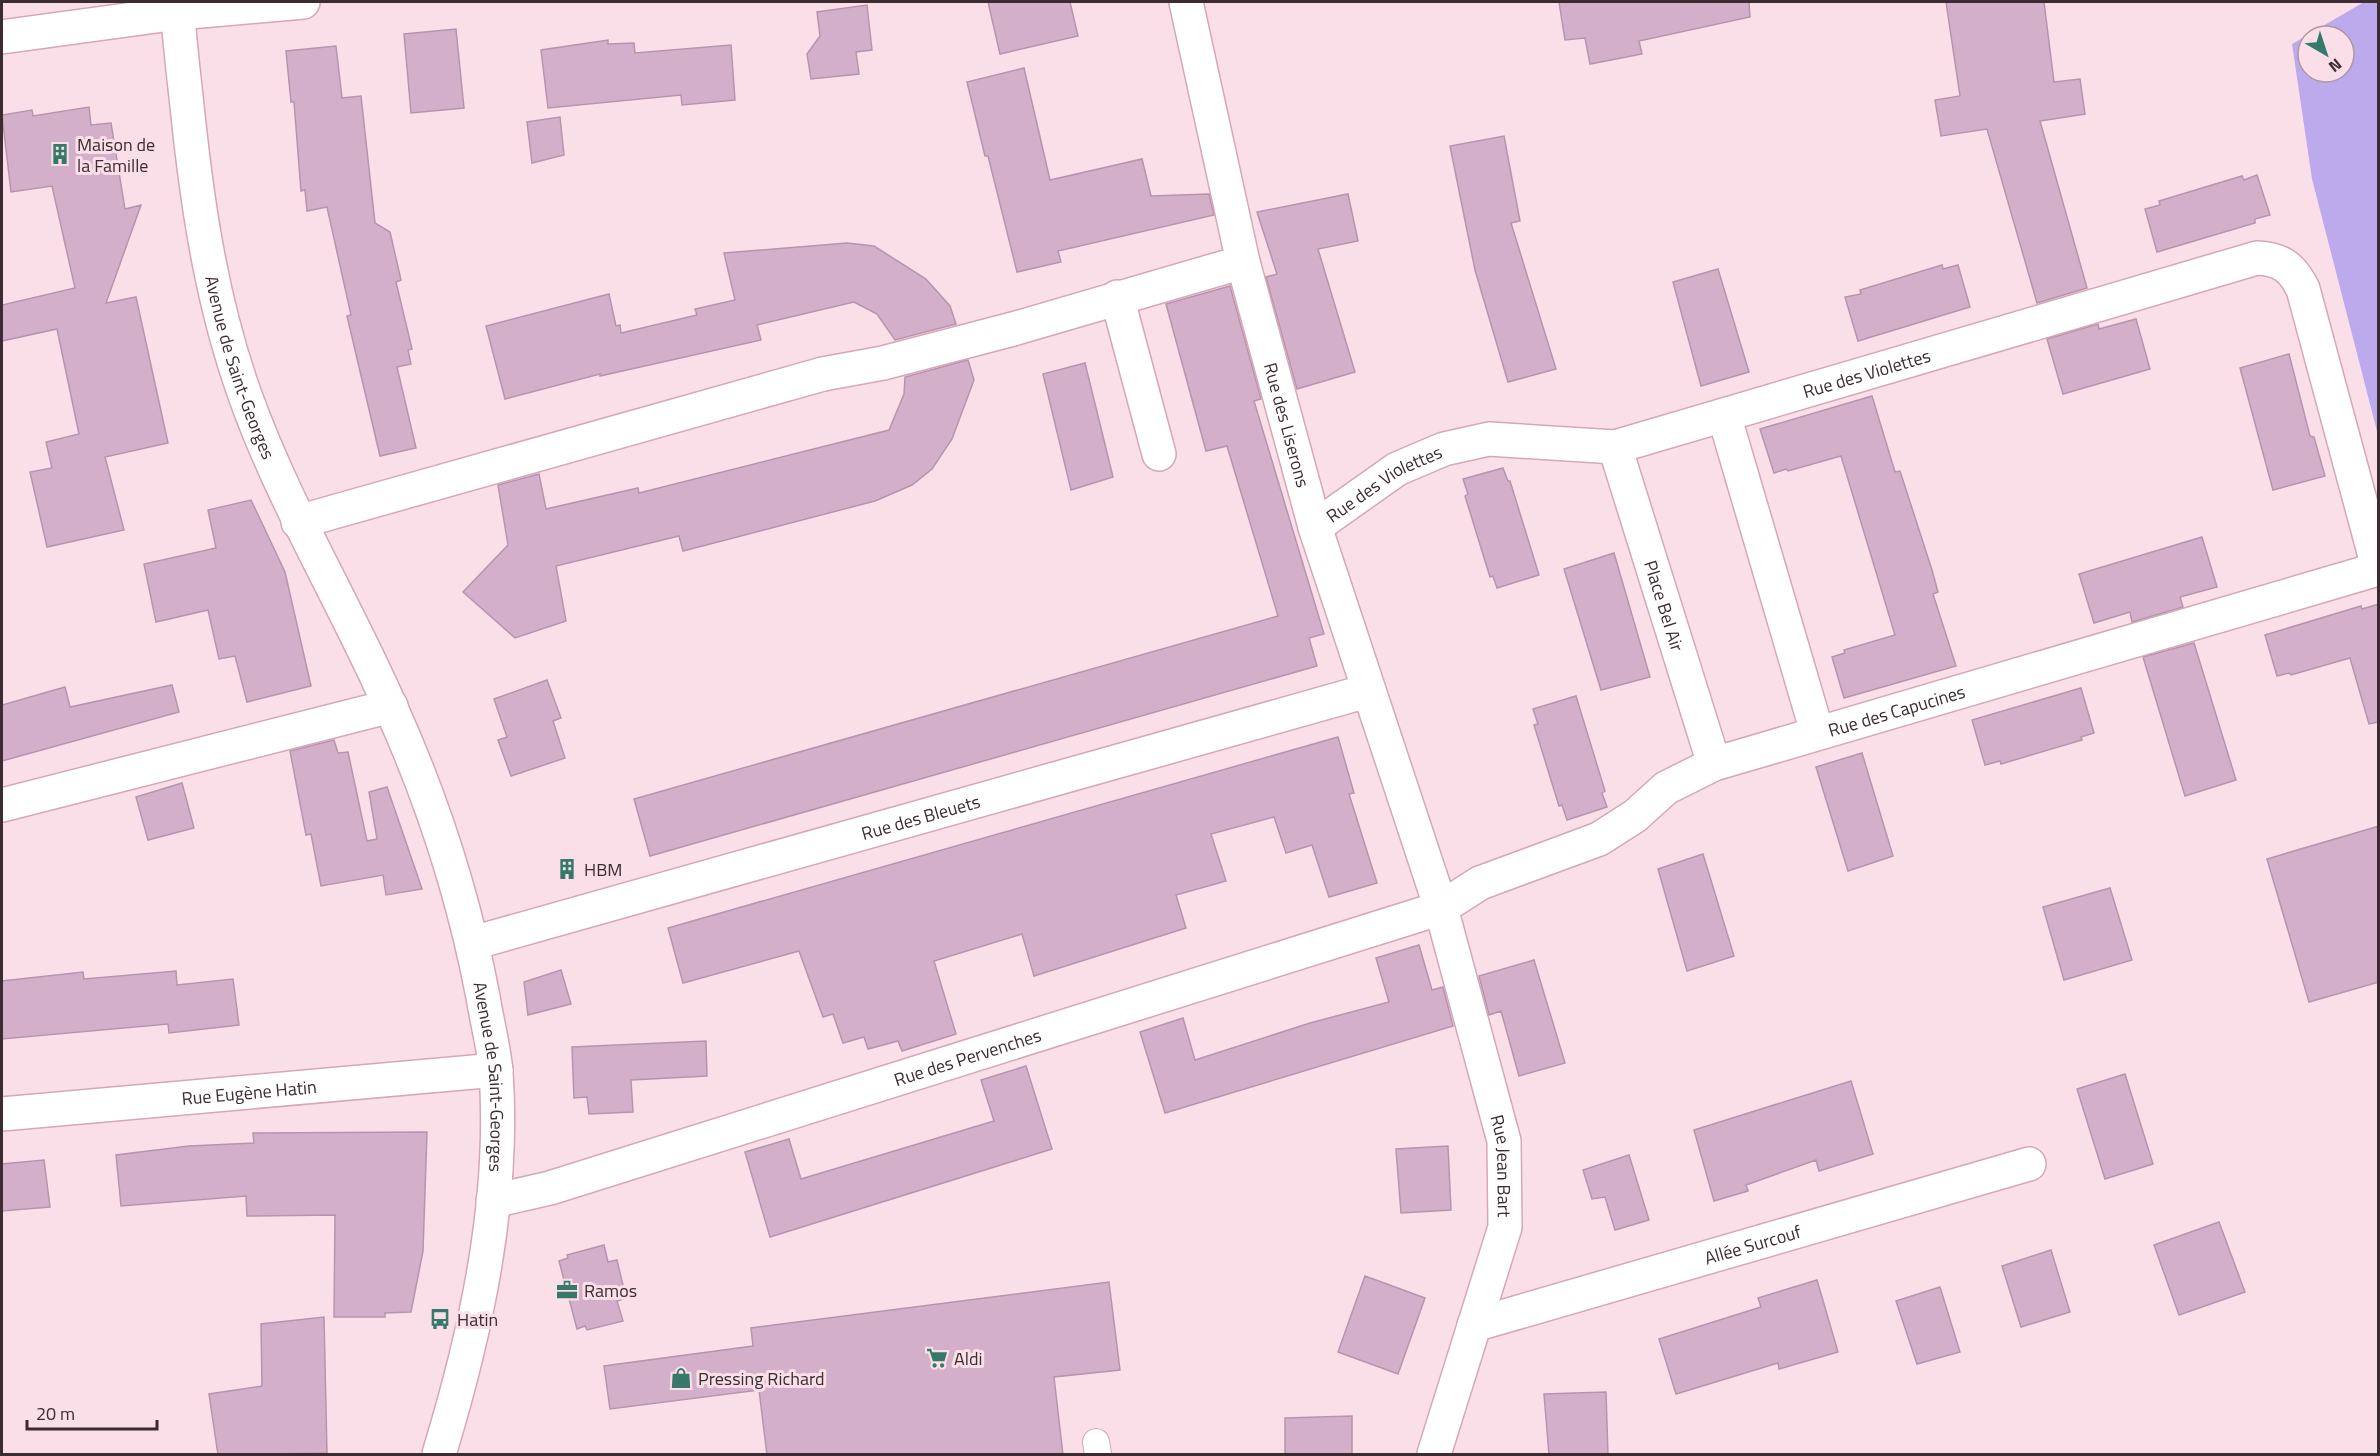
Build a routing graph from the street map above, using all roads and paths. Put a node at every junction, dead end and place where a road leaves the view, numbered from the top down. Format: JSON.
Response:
{"nodes":[{"id":1,"x":303,"y":2,"type":"edge"},
{"id":2,"x":1186,"y":2,"type":"edge"},
{"id":3,"x":177,"y":7,"type":"edge"},
{"id":4,"x":2,"y":37,"type":"edge"},
{"id":5,"x":1243,"y":262,"type":"junction"},
{"id":6,"x":1118,"y":297,"type":"junction"},
{"id":7,"x":2335,"y":403,"type":"joint"},
{"id":8,"x":1724,"y":414,"type":"junction"},
{"id":9,"x":1615,"y":447,"type":"junction"},
{"id":10,"x":1159,"y":454,"type":"dead end"},
{"id":11,"x":298,"y":522,"type":"junction"},
{"id":12,"x":1315,"y":527,"type":"junction"},
{"id":13,"x":2379,"y":568,"type":"edge"},
{"id":14,"x":1367,"y":691,"type":"junction"},
{"id":15,"x":391,"y":706,"type":"junction"},
{"id":16,"x":1817,"y":732,"type":"junction"},
{"id":17,"x":1714,"y":764,"type":"junction"},
{"id":18,"x":2,"y":805,"type":"edge"},
{"id":19,"x":1441,"y":908,"type":"junction"},
{"id":20,"x":473,"y":943,"type":"junction"},
{"id":21,"x":496,"y":1070,"type":"junction"},
{"id":22,"x":2,"y":1114,"type":"edge"},
{"id":23,"x":2029,"y":1164,"type":"dead end"},
{"id":24,"x":493,"y":1201,"type":"junction"},
{"id":25,"x":1474,"y":1325,"type":"junction"},
{"id":26,"x":439,"y":1455,"type":"edge"},
{"id":27,"x":1434,"y":1455,"type":"edge"}],
"edges":[{"from":1,"to":3,"type":"street"},
{"from":2,"to":5,"type":"street","name":"Rue des Liserons"},
{"from":3,"to":4,"type":"street"},
{"from":3,"to":11,"type":"street","name":"Avenue de Saint-Georges"},
{"from":5,"to":6,"type":"street"},
{"from":5,"to":12,"type":"street","name":"Rue des Liserons"},
{"from":6,"to":10,"type":"street"},
{"from":6,"to":11,"type":"street"},
{"from":7,"to":8,"type":"street","name":"Rue des Violettes"},
{"from":7,"to":13,"type":"street","name":"Rue des Capucines"},
{"from":8,"to":9,"type":"street","name":"Rue des Violettes"},
{"from":8,"to":16,"type":"street"},
{"from":9,"to":12,"type":"street","name":"Rue des Violettes"},
{"from":9,"to":17,"type":"street","name":"Place Bel Air"},
{"from":11,"to":15,"type":"street","name":"Avenue de Saint-Georges"},
{"from":12,"to":14,"type":"street","name":"Rue des Liserons"},
{"from":13,"to":16,"type":"street","name":"Rue des Capucines"},
{"from":14,"to":19,"type":"street","name":"Rue des Liserons"},
{"from":14,"to":20,"type":"street","name":"Rue des Bleuets"},
{"from":15,"to":18,"type":"street"},
{"from":15,"to":20,"type":"street","name":"Avenue de Saint-Georges"},
{"from":16,"to":17,"type":"street","name":"Rue des Capucines"},
{"from":17,"to":19,"type":"street","name":"Rue des Capucines"},
{"from":19,"to":24,"type":"street","name":"Rue des Pervenches"},
{"from":19,"to":25,"type":"street","name":"Rue Jean Bart"},
{"from":20,"to":21,"type":"street","name":"Avenue de Saint-Georges"},
{"from":21,"to":22,"type":"street","name":"Rue Eugène Hatin"},
{"from":21,"to":24,"type":"street","name":"Avenue de Saint-Georges"},
{"from":23,"to":25,"type":"street","name":"Allée Surcouf"},
{"from":24,"to":26,"type":"street","name":"Avenue de Saint-Georges"},
{"from":25,"to":27,"type":"street","name":"Rue Jean Bart"}]}
